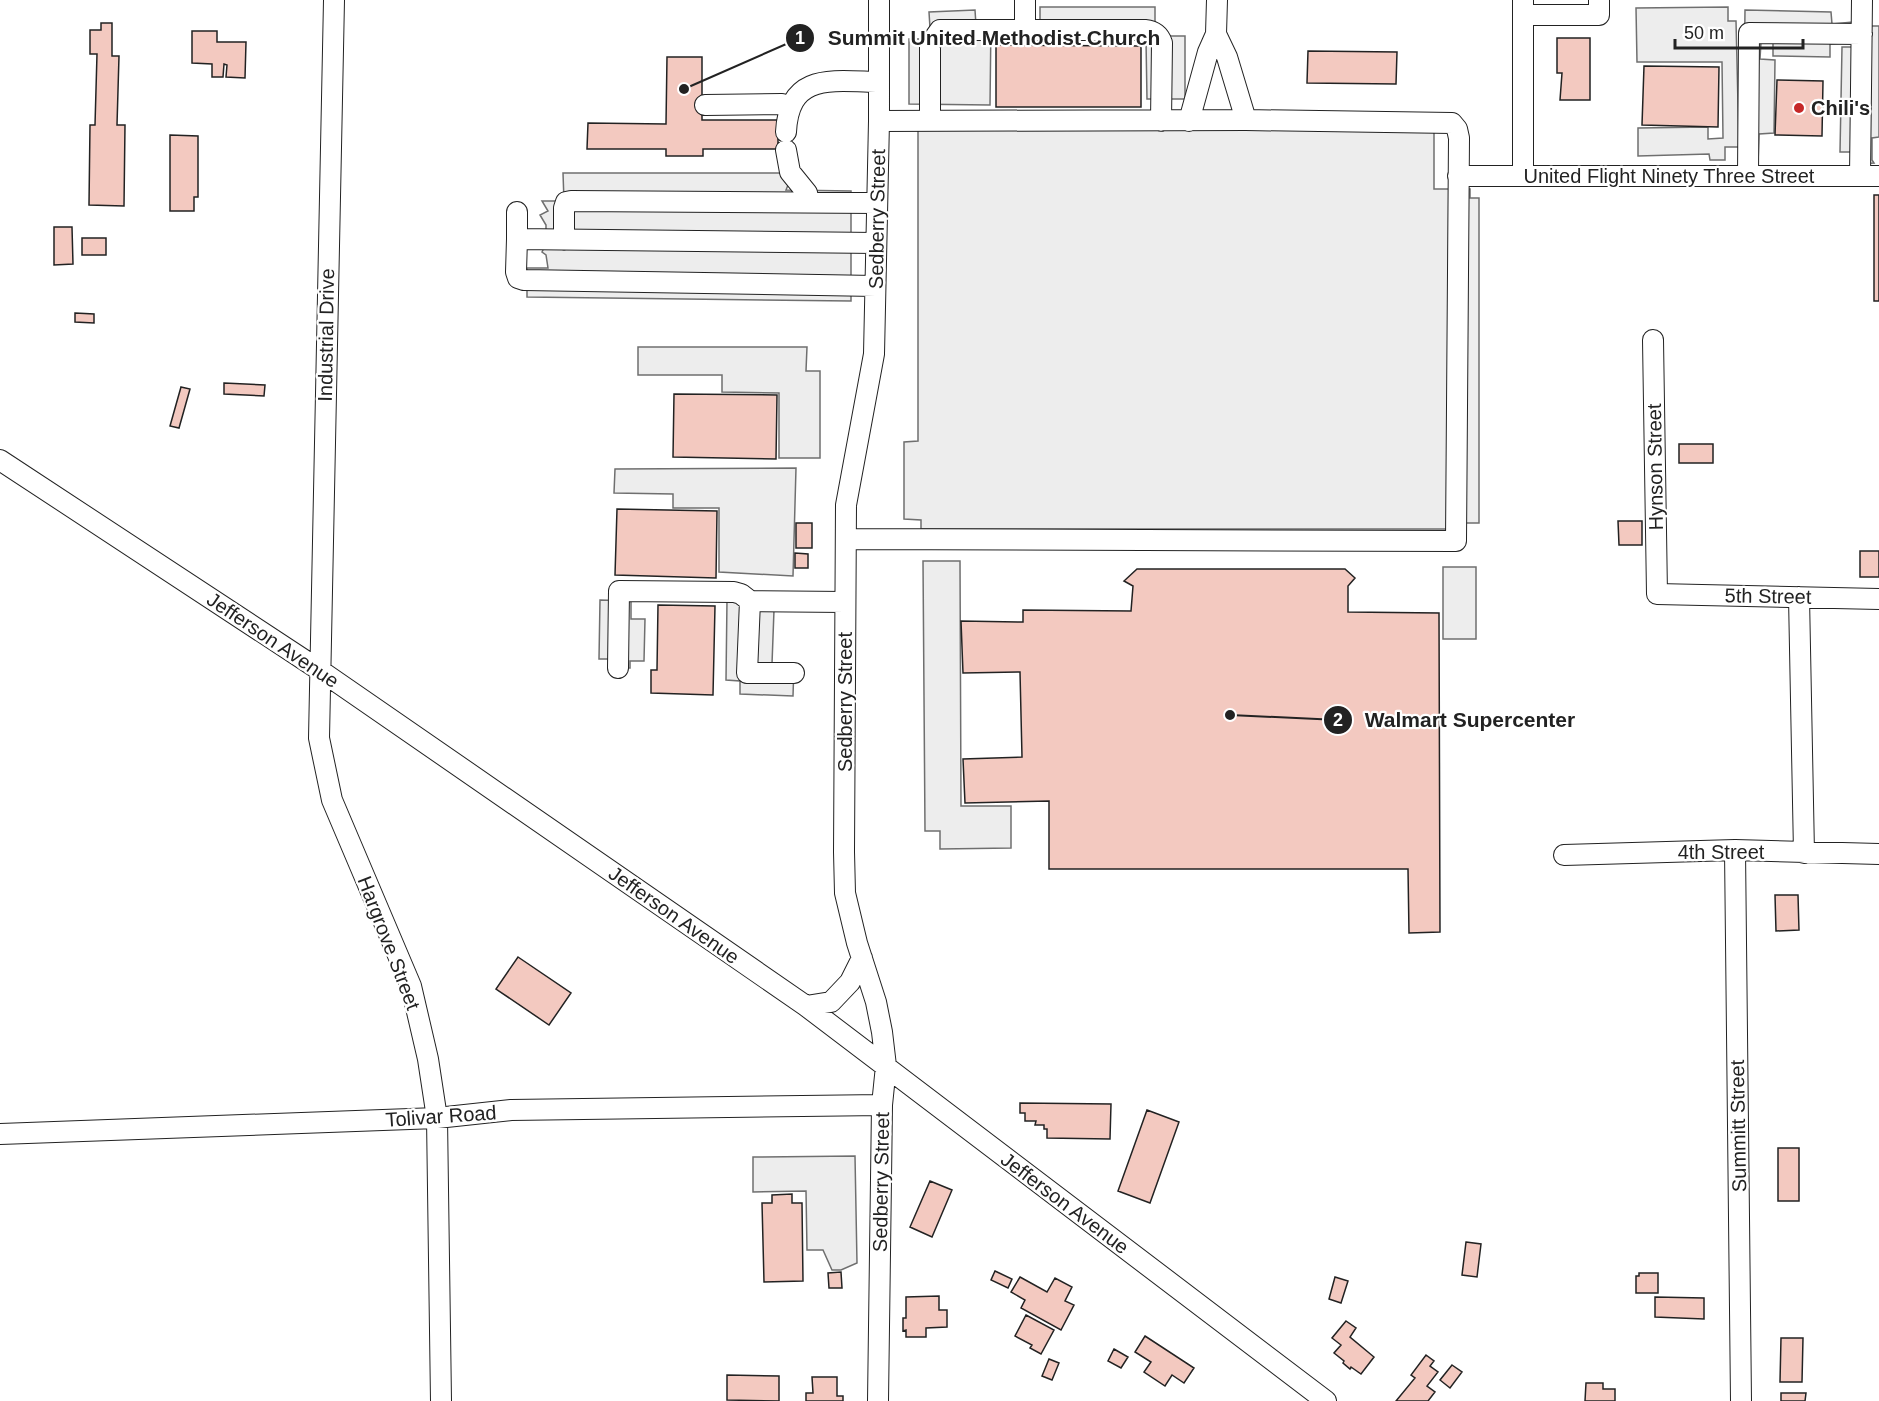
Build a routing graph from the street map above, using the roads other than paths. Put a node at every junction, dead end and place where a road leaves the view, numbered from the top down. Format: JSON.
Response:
{"nodes":[{"id":1,"x":334,"y":0,"type":"edge"},
{"id":2,"x":879,"y":0,"type":"edge"},
{"id":3,"x":1025,"y":0,"type":"edge"},
{"id":4,"x":1217,"y":0,"type":"edge"},
{"id":5,"x":1599,"y":0,"type":"edge"},
{"id":6,"x":1862,"y":0,"type":"edge"},
{"id":7,"x":1523,"y":7,"type":"edge"},
{"id":8,"x":1025,"y":30,"type":"junction"},
{"id":9,"x":1216,"y":34,"type":"junction"},
{"id":10,"x":1862,"y":34,"type":"junction"},
{"id":11,"x":879,"y":82,"type":"junction"},
{"id":12,"x":705,"y":105,"type":"dead end"},
{"id":13,"x":789,"y":107,"type":"junction"},
{"id":14,"x":1246,"y":120,"type":"junction"},
{"id":15,"x":879,"y":121,"type":"junction"},
{"id":16,"x":930,"y":121,"type":"junction"},
{"id":17,"x":1161,"y":121,"type":"junction"},
{"id":18,"x":1189,"y":121,"type":"junction"},
{"id":19,"x":1458,"y":177,"type":"junction"},
{"id":20,"x":1523,"y":177,"type":"junction"},
{"id":21,"x":1748,"y":177,"type":"junction"},
{"id":22,"x":1870,"y":177,"type":"edge"},
{"id":23,"x":809,"y":202,"type":"junction"},
{"id":24,"x":877,"y":203,"type":"junction"},
{"id":25,"x":517,"y":212,"type":"dead end"},
{"id":26,"x":517,"y":239,"type":"junction"},
{"id":27,"x":564,"y":240,"type":"junction"},
{"id":28,"x":876,"y":243,"type":"junction"},
{"id":29,"x":875,"y":286,"type":"junction"},
{"id":30,"x":1653,"y":340,"type":"dead end"},
{"id":31,"x":0,"y":460,"type":"edge"},
{"id":32,"x":846,"y":539,"type":"junction"},
{"id":33,"x":1657,"y":594,"type":"joint"},
{"id":34,"x":1799,"y":597,"type":"junction"},
{"id":35,"x":1879,"y":599,"type":"edge"},
{"id":36,"x":750,"y":601,"type":"junction"},
{"id":37,"x":845,"y":602,"type":"junction"},
{"id":38,"x":618,"y":668,"type":"dead end"},
{"id":39,"x":321,"y":671,"type":"junction"},
{"id":40,"x":794,"y":673,"type":"dead end"},
{"id":41,"x":1735,"y":850,"type":"junction"},
{"id":42,"x":1804,"y":853,"type":"junction"},
{"id":43,"x":1879,"y":854,"type":"edge"},
{"id":44,"x":1564,"y":855,"type":"dead end"},
{"id":45,"x":862,"y":958,"type":"junction"},
{"id":46,"x":806,"y":1006,"type":"junction"},
{"id":47,"x":886,"y":1066,"type":"junction"},
{"id":48,"x":882,"y":1105,"type":"junction"},
{"id":49,"x":436,"y":1118,"type":"junction"},
{"id":50,"x":0,"y":1134,"type":"edge"},
{"id":51,"x":441,"y":1401,"type":"edge"},
{"id":52,"x":878,"y":1401,"type":"edge"},
{"id":53,"x":1326,"y":1401,"type":"edge"},
{"id":54,"x":1741,"y":1401,"type":"edge"}],
"edges":[{"from":1,"to":39,"type":"street","name":"Industrial Drive"},
{"from":2,"to":11,"type":"street","name":"Sedberry Street"},
{"from":3,"to":8,"type":"street"},
{"from":4,"to":9,"type":"street"},
{"from":5,"to":7,"type":"street"},
{"from":6,"to":10,"type":"street"},
{"from":7,"to":20,"type":"street"},
{"from":8,"to":16,"type":"street"},
{"from":8,"to":17,"type":"street"},
{"from":9,"to":14,"type":"street"},
{"from":9,"to":18,"type":"street"},
{"from":10,"to":21,"type":"street"},
{"from":10,"to":22,"type":"street"},
{"from":11,"to":13,"type":"street"},
{"from":11,"to":15,"type":"street","name":"Sedberry Street"},
{"from":12,"to":13,"type":"street"},
{"from":13,"to":23,"type":"street"},
{"from":14,"to":18,"type":"street"},
{"from":14,"to":19,"type":"street"},
{"from":15,"to":16,"type":"street"},
{"from":15,"to":24,"type":"street","name":"Sedberry Street"},
{"from":16,"to":17,"type":"street"},
{"from":17,"to":18,"type":"street"},
{"from":19,"to":20,"type":"street","name":"United Flight Ninety Three Street"},
{"from":19,"to":32,"type":"street"},
{"from":20,"to":21,"type":"street","name":"United Flight Ninety Three Street"},
{"from":21,"to":22,"type":"street","name":"United Flight Ninety Three Street"},
{"from":23,"to":24,"type":"street"},
{"from":23,"to":27,"type":"street"},
{"from":24,"to":28,"type":"street","name":"Sedberry Street"},
{"from":25,"to":26,"type":"street"},
{"from":26,"to":27,"type":"street"},
{"from":26,"to":29,"type":"street"},
{"from":27,"to":28,"type":"street"},
{"from":28,"to":29,"type":"street","name":"Sedberry Street"},
{"from":29,"to":32,"type":"street","name":"Sedberry Street"},
{"from":30,"to":33,"type":"street","name":"Hynson Street"},
{"from":31,"to":39,"type":"street","name":"Jefferson Avenue"},
{"from":32,"to":37,"type":"street","name":"Sedberry Street"},
{"from":33,"to":34,"type":"street","name":"5th Street"},
{"from":34,"to":35,"type":"street","name":"5th Street"},
{"from":34,"to":42,"type":"street"},
{"from":36,"to":37,"type":"street"},
{"from":36,"to":38,"type":"street"},
{"from":36,"to":40,"type":"street"},
{"from":37,"to":45,"type":"street","name":"Sedberry Street"},
{"from":39,"to":46,"type":"street","name":"Jefferson Avenue"},
{"from":39,"to":49,"type":"street","name":"Hargrove Street"},
{"from":41,"to":42,"type":"street","name":"4th Street"},
{"from":41,"to":44,"type":"street","name":"4th Street"},
{"from":41,"to":54,"type":"street","name":"Summitt Street"},
{"from":42,"to":43,"type":"street","name":"4th Street"},
{"from":45,"to":46,"type":"street"},
{"from":45,"to":47,"type":"street","name":"Sedberry Street"},
{"from":46,"to":47,"type":"street","name":"Jefferson Avenue"},
{"from":47,"to":48,"type":"street","name":"Sedberry Street"},
{"from":47,"to":53,"type":"street","name":"Jefferson Avenue"},
{"from":48,"to":49,"type":"street","name":"Tolivar Road"},
{"from":48,"to":52,"type":"street","name":"Sedberry Street"},
{"from":49,"to":50,"type":"street","name":"Tolivar Road"},
{"from":49,"to":51,"type":"street","name":"Hargrove Street"}]}
